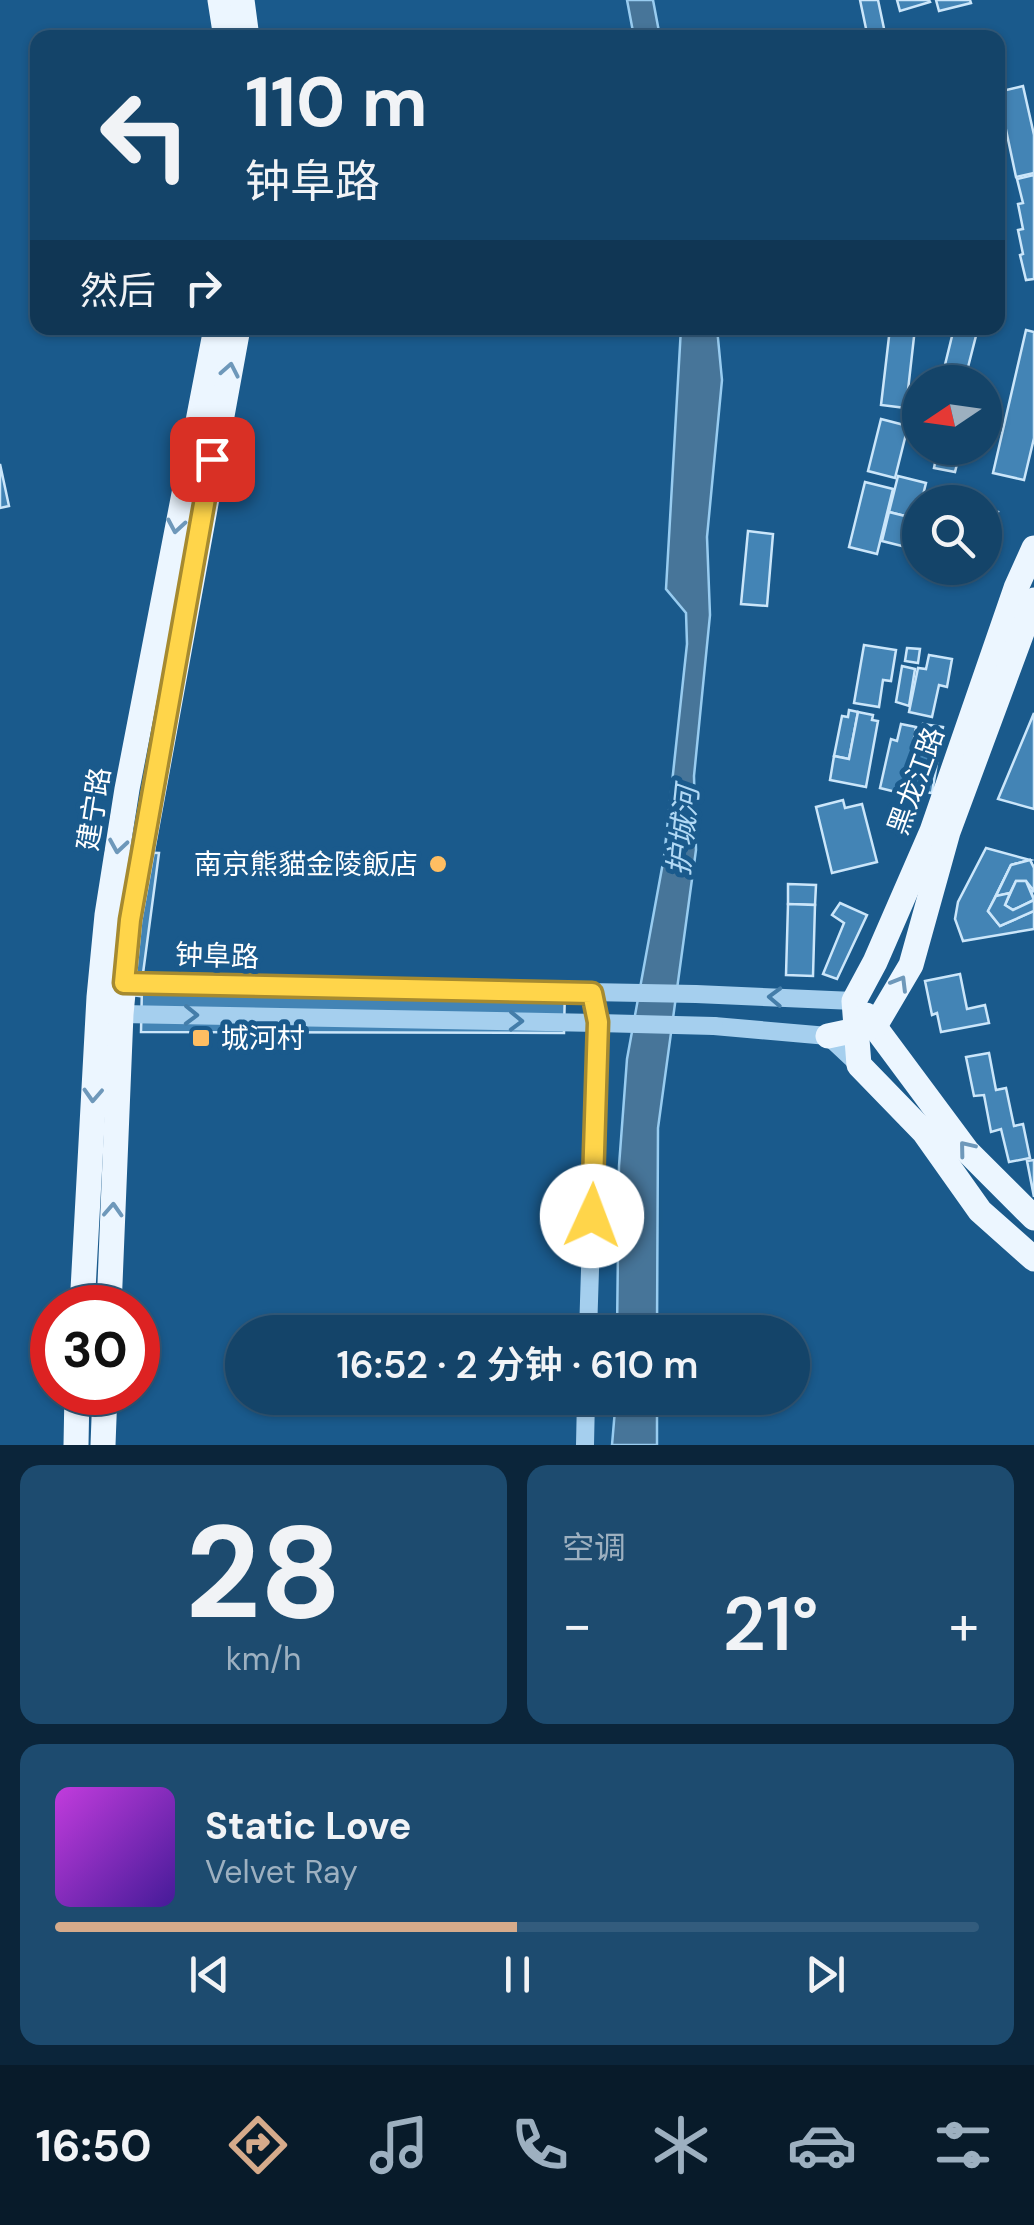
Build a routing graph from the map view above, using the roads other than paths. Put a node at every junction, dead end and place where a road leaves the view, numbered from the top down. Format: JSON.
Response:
{"nodes":[{"id":1,"x":220,"y":0,"type":"edge"},
{"id":2,"x":242,"y":0,"type":"edge"},
{"id":3,"x":225,"y":30,"type":"edge"},
{"id":4,"x":246,"y":30,"type":"edge"},
{"id":5,"x":215,"y":335,"type":"edge"},
{"id":6,"x":237,"y":335,"type":"edge"},
{"id":7,"x":1034,"y":548,"type":"edge"},
{"id":8,"x":1028,"y":593,"type":"edge"},
{"id":9,"x":124,"y":983,"type":"junction"},
{"id":10,"x":592,"y":993,"type":"junction"},
{"id":11,"x":100,"y":997,"type":"junction"},
{"id":12,"x":854,"y":1001,"type":"junction"},
{"id":13,"x":121,"y":1014,"type":"junction"},
{"id":14,"x":598,"y":1022,"type":"junction"},
{"id":15,"x":866,"y":1029,"type":"junction"},
{"id":16,"x":828,"y":1036,"type":"junction"},
{"id":17,"x":859,"y":1065,"type":"junction"},
{"id":18,"x":1034,"y":1218,"type":"edge"},
{"id":19,"x":1034,"y":1260,"type":"edge"},
{"id":20,"x":83,"y":1285,"type":"edge"},
{"id":21,"x":110,"y":1285,"type":"edge"},
{"id":22,"x":589,"y":1315,"type":"edge"},
{"id":23,"x":77,"y":1415,"type":"edge"},
{"id":24,"x":104,"y":1415,"type":"edge"},
{"id":25,"x":585,"y":1415,"type":"edge"},
{"id":26,"x":76,"y":1445,"type":"edge"},
{"id":27,"x":103,"y":1445,"type":"edge"},
{"id":28,"x":584,"y":1445,"type":"edge"}],
"edges":[{"from":1,"to":3,"type":"main road"},
{"from":2,"to":4,"type":"main road"},
{"from":5,"to":11,"type":"main road","name":"建宁路","one_way":true},
{"from":9,"to":6,"type":"main road","name":"建宁路","one_way":true},
{"from":7,"to":8,"type":"main road","name":"黑龙江路"},
{"from":8,"to":12,"type":"main road","name":"黑龙江路"},
{"from":15,"to":8,"type":"main road","name":"黑龙江路","one_way":true},
{"from":9,"to":10,"type":"street","name":"钟阜路"},
{"from":9,"to":11,"type":"street"},
{"from":9,"to":13,"type":"main road","name":"建宁路"},
{"from":12,"to":10,"type":"street","name":"钟阜路","one_way":true},
{"from":10,"to":14,"type":"street"},
{"from":11,"to":13,"type":"street"},
{"from":11,"to":20,"type":"main road","name":"建宁路","one_way":true},
{"from":12,"to":15,"type":"main road"},
{"from":13,"to":14,"type":"street","one_way":true},
{"from":21,"to":13,"type":"main road","name":"建宁路","one_way":true},
{"from":14,"to":16,"type":"street","bridge":true},
{"from":14,"to":22,"type":"street"},
{"from":15,"to":16,"type":"main road"},
{"from":15,"to":17,"type":"main road"},
{"from":18,"to":15,"type":"main road","one_way":true},
{"from":16,"to":17,"type":"street"},
{"from":17,"to":19,"type":"main road"},
{"from":23,"to":26,"type":"main road"},
{"from":24,"to":27,"type":"main road"},
{"from":25,"to":28,"type":"street"}]}
